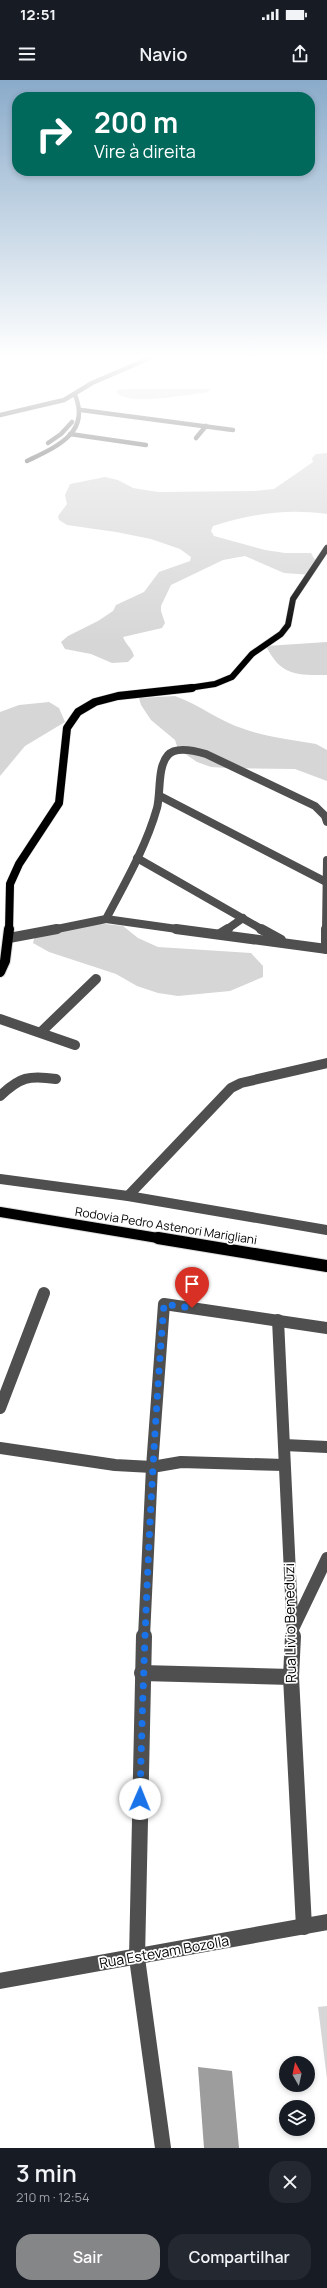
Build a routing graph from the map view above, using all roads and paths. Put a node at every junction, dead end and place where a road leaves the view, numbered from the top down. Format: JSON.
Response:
{"nodes":[{"id":1,"x":47,"y":452,"type":"edge"},
{"id":2,"x":27,"y":461,"type":"dead end"},
{"id":3,"x":327,"y":548,"type":"edge"},
{"id":4,"x":160,"y":796,"type":"junction"},
{"id":5,"x":327,"y":822,"type":"edge"},
{"id":6,"x":137,"y":858,"type":"junction"},
{"id":7,"x":327,"y":860,"type":"edge"},
{"id":8,"x":326,"y":882,"type":"edge"},
{"id":9,"x":243,"y":918,"type":"junction"},
{"id":10,"x":106,"y":919,"type":"junction"},
{"id":11,"x":220,"y":934,"type":"junction"},
{"id":12,"x":9,"y":938,"type":"junction"},
{"id":13,"x":286,"y":943,"type":"junction"},
{"id":14,"x":327,"y":949,"type":"edge"},
{"id":15,"x":0,"y":972,"type":"edge"},
{"id":16,"x":96,"y":979,"type":"dead end"},
{"id":17,"x":0,"y":1019,"type":"edge"},
{"id":18,"x":41,"y":1032,"type":"junction"},
{"id":19,"x":75,"y":1045,"type":"dead end"},
{"id":20,"x":327,"y":1063,"type":"edge"},
{"id":21,"x":56,"y":1079,"type":"dead end"},
{"id":22,"x":0,"y":1096,"type":"edge"},
{"id":23,"x":0,"y":1179,"type":"edge"},
{"id":24,"x":128,"y":1196,"type":"junction"},
{"id":25,"x":0,"y":1212,"type":"edge"},
{"id":26,"x":327,"y":1230,"type":"edge"},
{"id":27,"x":327,"y":1266,"type":"edge"},
{"id":28,"x":44,"y":1293,"type":"dead end"},
{"id":29,"x":278,"y":1320,"type":"junction"},
{"id":30,"x":327,"y":1328,"type":"edge"},
{"id":31,"x":0,"y":1408,"type":"edge"},
{"id":32,"x":284,"y":1445,"type":"junction"},
{"id":33,"x":327,"y":1447,"type":"edge"},
{"id":34,"x":0,"y":1448,"type":"edge"},
{"id":35,"x":284,"y":1465,"type":"junction"},
{"id":36,"x":152,"y":1468,"type":"junction"},
{"id":37,"x":327,"y":1558,"type":"edge"},
{"id":38,"x":293,"y":1629,"type":"junction"},
{"id":39,"x":142,"y":1673,"type":"junction"},
{"id":40,"x":291,"y":1677,"type":"junction"},
{"id":41,"x":327,"y":1922,"type":"edge"},
{"id":42,"x":304,"y":1927,"type":"junction"},
{"id":43,"x":136,"y":1958,"type":"junction"},
{"id":44,"x":0,"y":1981,"type":"edge"},
{"id":45,"x":163,"y":2148,"type":"edge"}],
"edges":[{"from":1,"to":2,"type":"street"},
{"from":3,"to":12,"type":"main road"},
{"from":4,"to":5,"type":"street"},
{"from":4,"to":6,"type":"street"},
{"from":4,"to":8,"type":"street"},
{"from":6,"to":9,"type":"street"},
{"from":6,"to":10,"type":"street"},
{"from":7,"to":8,"type":"street"},
{"from":8,"to":14,"type":"street"},
{"from":9,"to":11,"type":"street"},
{"from":9,"to":13,"type":"street"},
{"from":10,"to":11,"type":"street"},
{"from":10,"to":12,"type":"street"},
{"from":11,"to":13,"type":"street"},
{"from":12,"to":15,"type":"main road"},
{"from":13,"to":14,"type":"street"},
{"from":16,"to":18,"type":"street"},
{"from":17,"to":18,"type":"street"},
{"from":18,"to":19,"type":"street"},
{"from":20,"to":24,"type":"street"},
{"from":21,"to":22,"type":"street"},
{"from":23,"to":24,"type":"street"},
{"from":24,"to":26,"type":"street"},
{"from":25,"to":27,"type":"main road","name":"Rodovia Pedro Astenori Marigliani"},
{"from":28,"to":31,"type":"street"},
{"from":29,"to":30,"type":"street"},
{"from":29,"to":32,"type":"street","name":"Rua Livio Beneduzi"},
{"from":29,"to":36,"type":"street"},
{"from":32,"to":33,"type":"street"},
{"from":32,"to":35,"type":"street","name":"Rua Livio Beneduzi"},
{"from":34,"to":36,"type":"street"},
{"from":35,"to":36,"type":"street"},
{"from":35,"to":38,"type":"street","name":"Rua Livio Beneduzi"},
{"from":36,"to":39,"type":"street"},
{"from":37,"to":38,"type":"street"},
{"from":38,"to":40,"type":"street","name":"Rua Livio Beneduzi"},
{"from":39,"to":40,"type":"street"},
{"from":39,"to":43,"type":"street"},
{"from":40,"to":42,"type":"street","name":"Rua Livio Beneduzi"},
{"from":41,"to":42,"type":"street","name":"Rua Estevam Bozolla"},
{"from":42,"to":43,"type":"street","name":"Rua Estevam Bozolla"},
{"from":43,"to":44,"type":"street","name":"Rua Estevam Bozolla"},
{"from":43,"to":45,"type":"street"}]}
